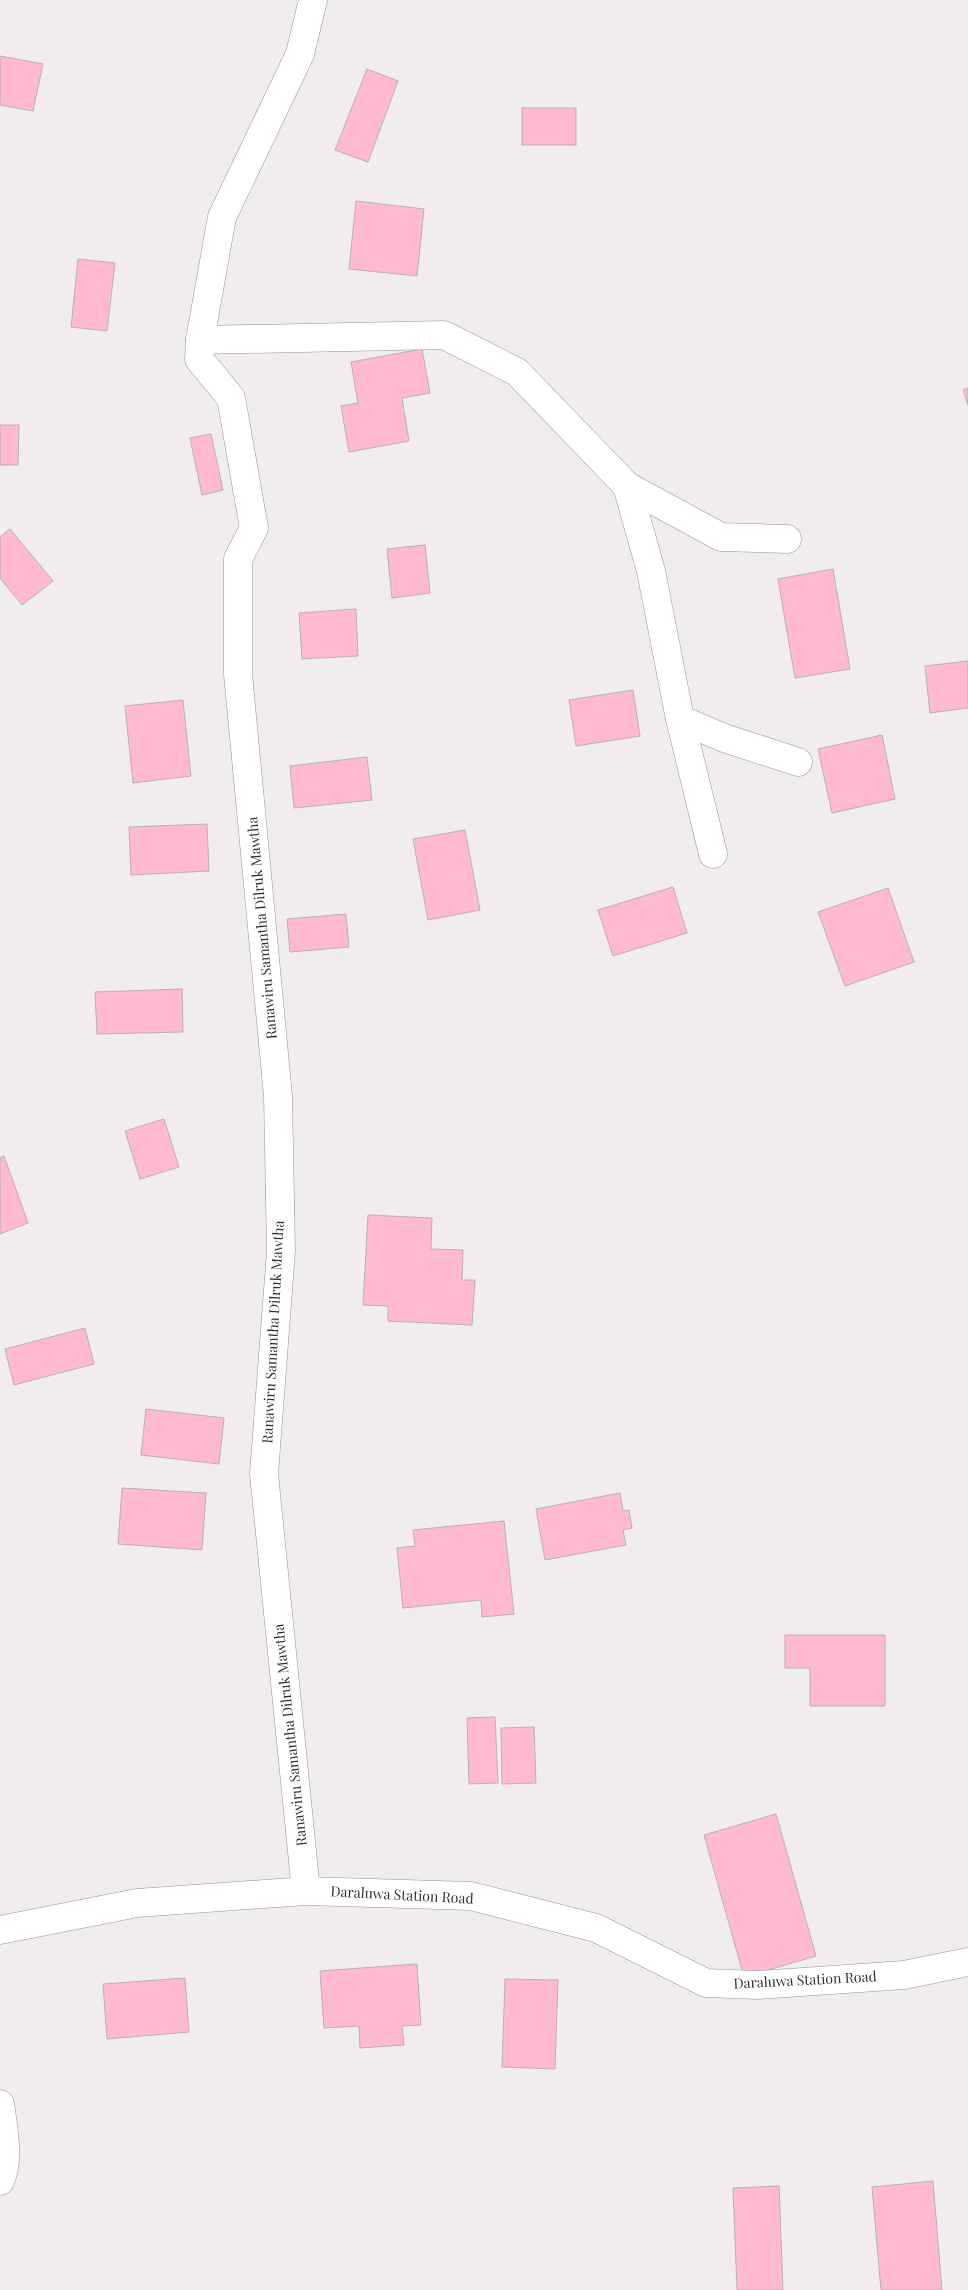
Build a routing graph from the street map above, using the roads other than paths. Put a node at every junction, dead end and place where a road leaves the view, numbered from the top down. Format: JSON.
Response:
{"nodes":[{"id":1,"x":313,"y":0,"type":"edge"},
{"id":2,"x":200,"y":340,"type":"junction"},
{"id":3,"x":627,"y":486,"type":"junction"},
{"id":4,"x":787,"y":539,"type":"dead end"},
{"id":5,"x":680,"y":719,"type":"junction"},
{"id":6,"x":798,"y":762,"type":"dead end"},
{"id":7,"x":713,"y":854,"type":"dead end"},
{"id":8,"x":306,"y":1891,"type":"junction"},
{"id":9,"x":0,"y":1930,"type":"edge"},
{"id":10,"x":968,"y":1962,"type":"edge"},
{"id":11,"x":0,"y":2104,"type":"edge"},
{"id":12,"x":0,"y":2181,"type":"edge"}],
"edges":[{"from":1,"to":2,"type":"street","name":"Ranawiru Samantha Dilruk Mawtha"},
{"from":2,"to":3,"type":"street"},
{"from":2,"to":8,"type":"street","name":"Ranawiru Samantha Dilruk Mawtha"},
{"from":3,"to":4,"type":"street"},
{"from":3,"to":5,"type":"street"},
{"from":5,"to":6,"type":"street"},
{"from":5,"to":7,"type":"street"},
{"from":8,"to":9,"type":"street","name":"Daraluwa Station Road"},
{"from":8,"to":10,"type":"street","name":"Daraluwa Station Road"},
{"from":11,"to":12,"type":"street"}]}
